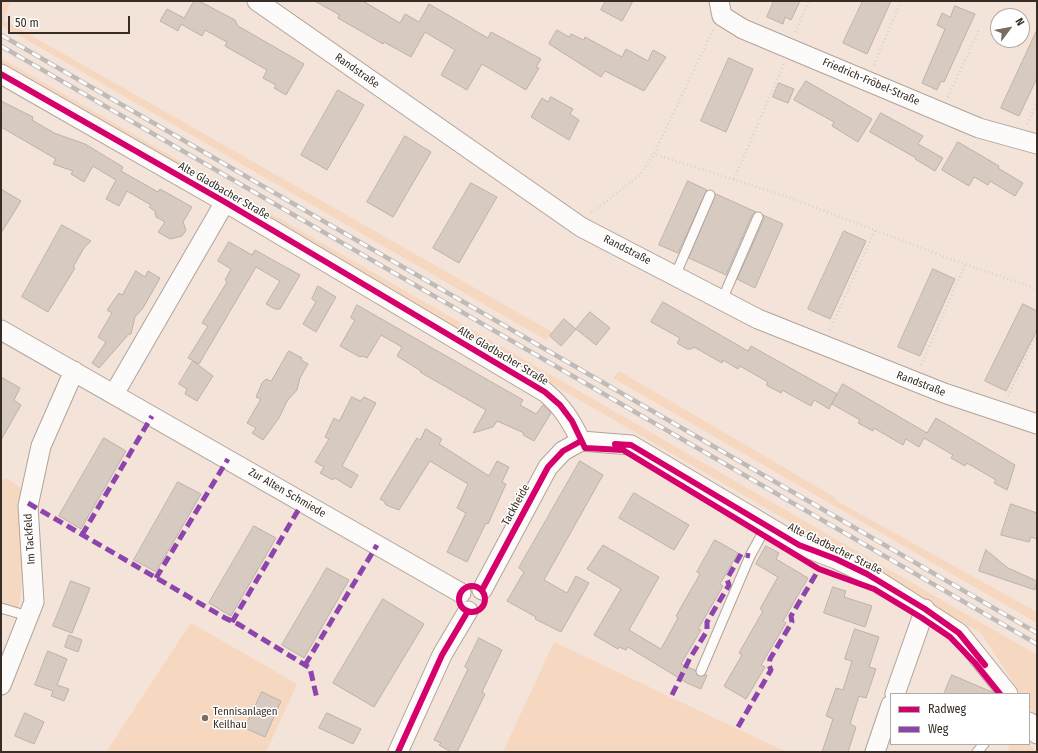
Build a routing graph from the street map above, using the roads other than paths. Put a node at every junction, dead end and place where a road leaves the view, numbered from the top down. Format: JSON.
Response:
{"nodes":[{"id":1,"x":257,"y":1,"type":"edge"},
{"id":2,"x":721,"y":8,"type":"edge"},
{"id":3,"x":1,"y":74,"type":"edge"},
{"id":4,"x":1029,"y":142,"type":"edge"},
{"id":5,"x":710,"y":195,"type":"dead end"},
{"id":6,"x":225,"y":202,"type":"junction"},
{"id":7,"x":758,"y":217,"type":"dead end"},
{"id":8,"x":675,"y":276,"type":"junction"},
{"id":9,"x":722,"y":300,"type":"junction"},
{"id":10,"x":1,"y":330,"type":"edge"},
{"id":11,"x":74,"y":371,"type":"junction"},
{"id":12,"x":114,"y":394,"type":"junction"},
{"id":13,"x":1037,"y":424,"type":"edge"},
{"id":14,"x":581,"y":441,"type":"junction"},
{"id":15,"x":767,"y":526,"type":"junction"},
{"id":16,"x":482,"y":590,"type":"junction"},
{"id":17,"x":461,"y":593,"type":"junction"},
{"id":18,"x":1,"y":608,"type":"edge"},
{"id":19,"x":925,"y":609,"type":"junction"},
{"id":20,"x":468,"y":612,"type":"junction"},
{"id":21,"x":28,"y":616,"type":"junction"},
{"id":22,"x":701,"y":671,"type":"dead end"},
{"id":23,"x":1,"y":685,"type":"edge"},
{"id":24,"x":895,"y":693,"type":"edge"},
{"id":25,"x":1007,"y":693,"type":"edge"},
{"id":26,"x":890,"y":708,"type":"edge"},
{"id":27,"x":1030,"y":724,"type":"edge"},
{"id":28,"x":1037,"y":734,"type":"edge"},
{"id":29,"x":398,"y":752,"type":"edge"},
{"id":30,"x":874,"y":752,"type":"edge"}],
"edges":[{"from":1,"to":8,"type":"street","name":"Randstraße"},
{"from":2,"to":4,"type":"street","name":"Friedrich-Fröbel-Straße"},
{"from":3,"to":6,"type":"street","name":"Alte Gladbacher Straße"},
{"from":5,"to":8,"type":"lane"},
{"from":6,"to":12,"type":"street"},
{"from":6,"to":14,"type":"street","name":"Alte Gladbacher Straße"},
{"from":7,"to":9,"type":"lane"},
{"from":8,"to":9,"type":"street","name":"Randstraße"},
{"from":9,"to":13,"type":"street","name":"Randstraße"},
{"from":10,"to":11,"type":"street","name":"Zur Alten Schmiede"},
{"from":11,"to":12,"type":"street","name":"Zur Alten Schmiede"},
{"from":11,"to":21,"type":"street","name":"Im Tackfeld"},
{"from":12,"to":17,"type":"street","name":"Zur Alten Schmiede"},
{"from":14,"to":15,"type":"street","name":"Alte Gladbacher Straße"},
{"from":14,"to":16,"type":"street","name":"Tackheide"},
{"from":15,"to":19,"type":"street","name":"Alte Gladbacher Straße"},
{"from":15,"to":22,"type":"lane"},
{"from":16,"to":17,"type":"street"},
{"from":16,"to":20,"type":"street","name":"Tackheide"},
{"from":17,"to":20,"type":"street"},
{"from":18,"to":21,"type":"lane"},
{"from":19,"to":24,"type":"street"},
{"from":19,"to":25,"type":"street","name":"Alte Gladbacher Straße"},
{"from":20,"to":29,"type":"street"},
{"from":21,"to":23,"type":"street","name":"Im Tackfeld"},
{"from":26,"to":30,"type":"street"},
{"from":27,"to":28,"type":"street"}]}
